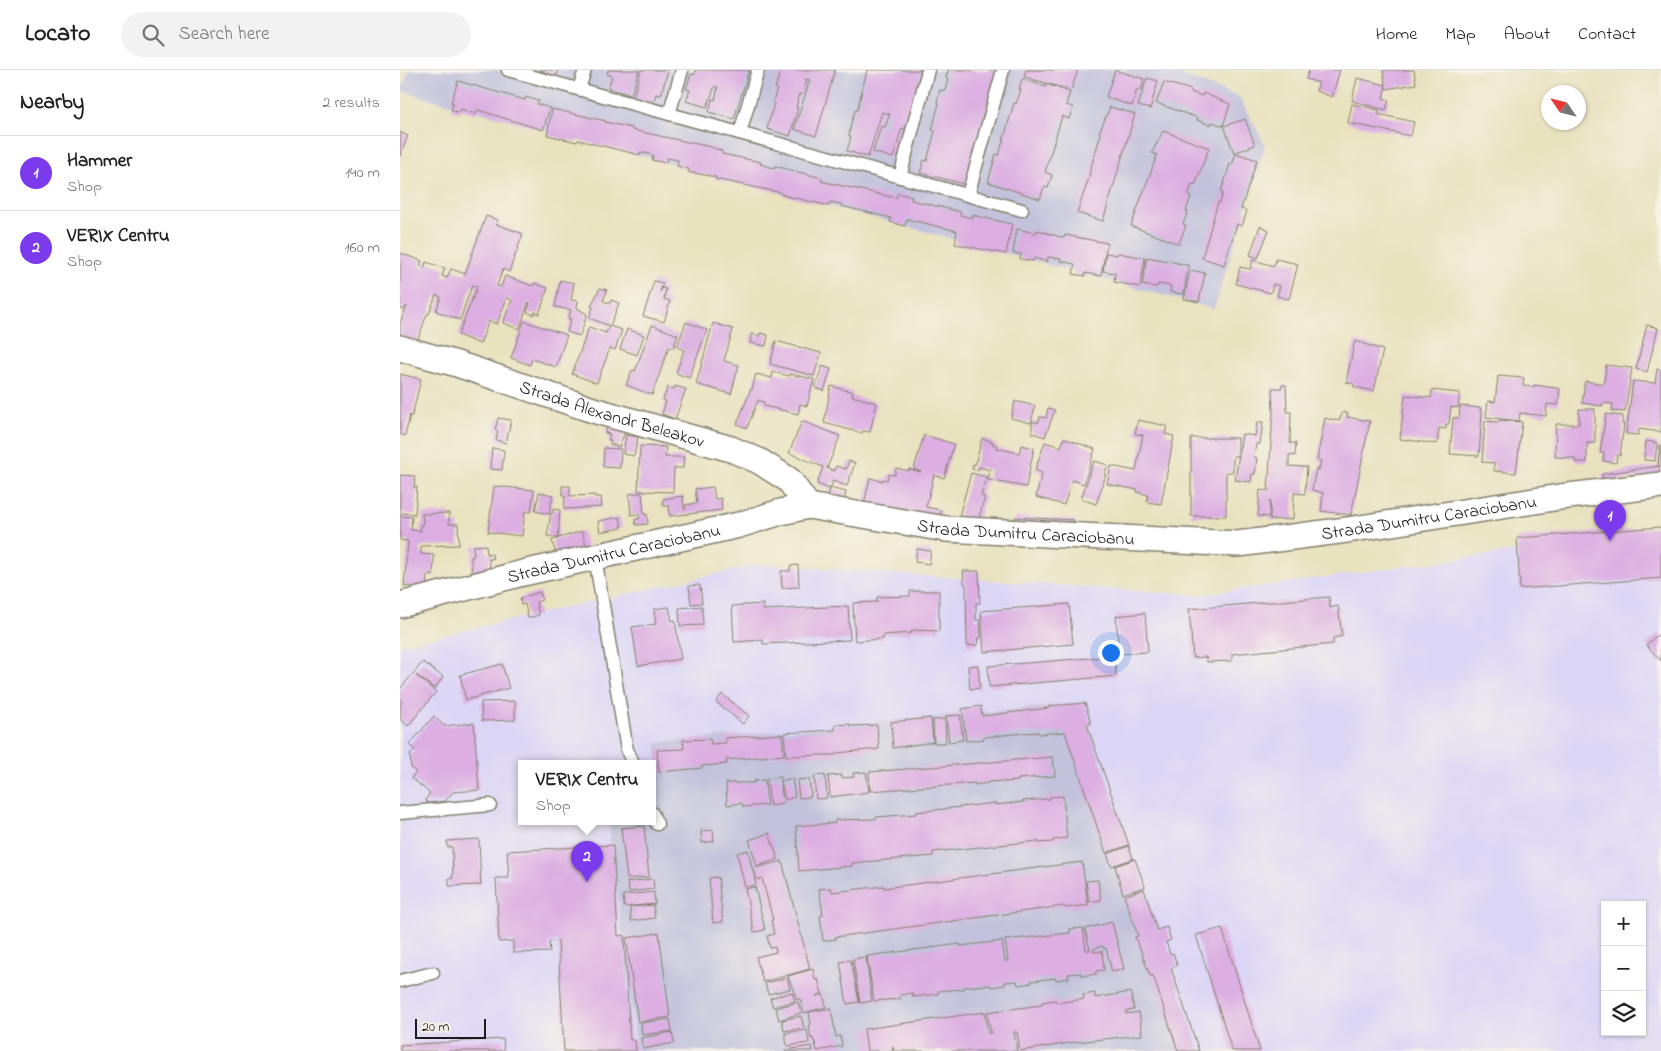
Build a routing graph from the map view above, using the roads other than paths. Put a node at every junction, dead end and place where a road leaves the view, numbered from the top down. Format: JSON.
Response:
{"nodes":[{"id":1,"x":508,"y":70,"type":"edge"},
{"id":2,"x":585,"y":70,"type":"edge"},
{"id":3,"x":682,"y":70,"type":"edge"},
{"id":4,"x":758,"y":70,"type":"edge"},
{"id":5,"x":928,"y":70,"type":"edge"},
{"id":6,"x":1003,"y":70,"type":"edge"},
{"id":7,"x":579,"y":89,"type":"junction"},
{"id":8,"x":669,"y":114,"type":"junction"},
{"id":9,"x":740,"y":133,"type":"junction"},
{"id":10,"x":900,"y":177,"type":"junction"},
{"id":11,"x":968,"y":195,"type":"junction"},
{"id":12,"x":1022,"y":210,"type":"dead end"},
{"id":13,"x":400,"y":348,"type":"edge"},
{"id":14,"x":1661,"y":485,"type":"edge"},
{"id":15,"x":808,"y":506,"type":"junction"},
{"id":16,"x":594,"y":557,"type":"junction"},
{"id":17,"x":400,"y":605,"type":"edge"},
{"id":18,"x":632,"y":760,"type":"edge"},
{"id":19,"x":490,"y":805,"type":"dead end"},
{"id":20,"x":400,"y":813,"type":"edge"},
{"id":21,"x":433,"y":973,"type":"dead end"},
{"id":22,"x":400,"y":981,"type":"edge"}],
"edges":[{"from":1,"to":7,"type":"lane"},
{"from":2,"to":7,"type":"lane"},
{"from":3,"to":8,"type":"lane"},
{"from":4,"to":9,"type":"lane"},
{"from":5,"to":10,"type":"lane"},
{"from":6,"to":11,"type":"lane"},
{"from":7,"to":8,"type":"lane"},
{"from":8,"to":9,"type":"lane"},
{"from":9,"to":10,"type":"lane"},
{"from":10,"to":11,"type":"lane"},
{"from":11,"to":12,"type":"lane"},
{"from":13,"to":15,"type":"street","name":"Strada Alexandr Beleakov"},
{"from":14,"to":15,"type":"street","name":"Strada Dumitru Caraciobanu"},
{"from":15,"to":16,"type":"street","name":"Strada Dumitru Caraciobanu"},
{"from":16,"to":17,"type":"street","name":"Strada Dumitru Caraciobanu"},
{"from":16,"to":18,"type":"lane"},
{"from":19,"to":20,"type":"lane"},
{"from":21,"to":22,"type":"lane"}]}
